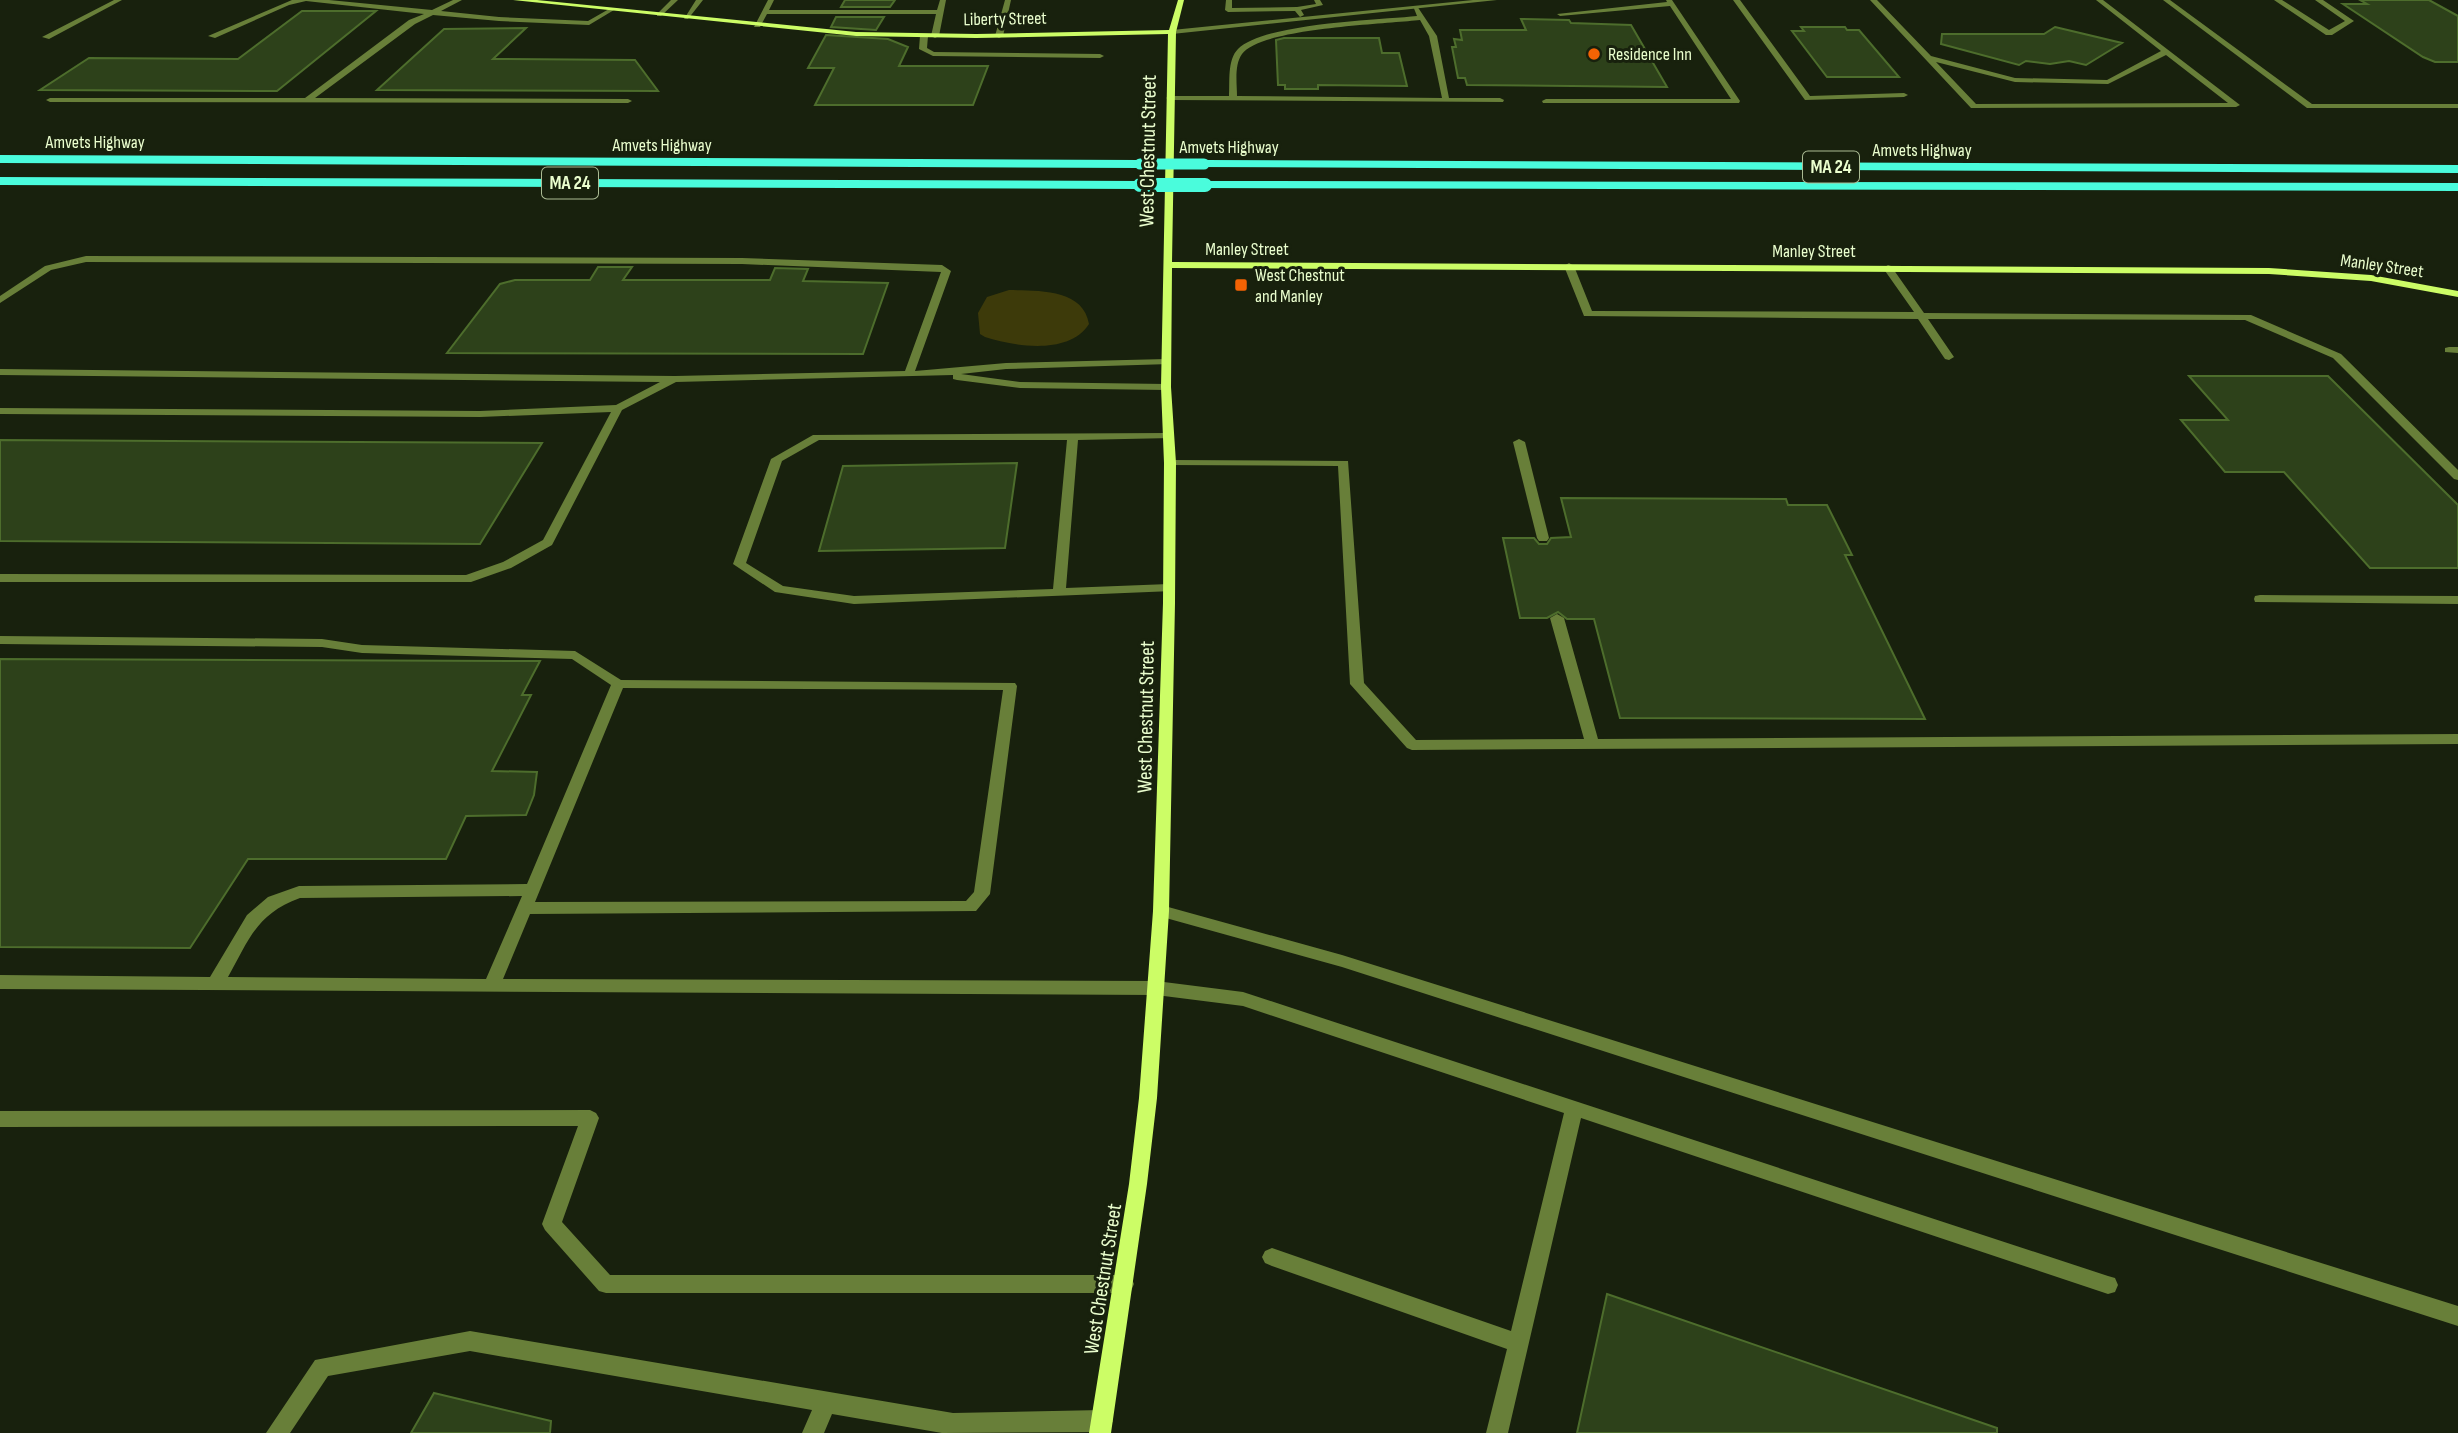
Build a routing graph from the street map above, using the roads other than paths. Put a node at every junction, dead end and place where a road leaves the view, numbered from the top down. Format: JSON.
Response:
{"nodes":[{"id":1,"x":118,"y":0,"type":"edge"},
{"id":2,"x":306,"y":0,"type":"edge"},
{"id":3,"x":459,"y":0,"type":"edge"},
{"id":4,"x":516,"y":0,"type":"edge"},
{"id":5,"x":675,"y":0,"type":"edge"},
{"id":6,"x":700,"y":0,"type":"edge"},
{"id":7,"x":771,"y":0,"type":"edge"},
{"id":8,"x":943,"y":0,"type":"edge"},
{"id":9,"x":1009,"y":0,"type":"edge"},
{"id":10,"x":1181,"y":0,"type":"edge"},
{"id":11,"x":1229,"y":0,"type":"edge"},
{"id":12,"x":1317,"y":0,"type":"edge"},
{"id":13,"x":1494,"y":0,"type":"edge"},
{"id":14,"x":1736,"y":0,"type":"edge"},
{"id":15,"x":1873,"y":0,"type":"edge"},
{"id":16,"x":2099,"y":0,"type":"edge"},
{"id":17,"x":2166,"y":0,"type":"edge"},
{"id":18,"x":2277,"y":0,"type":"edge"},
{"id":19,"x":2318,"y":0,"type":"edge"},
{"id":20,"x":1671,"y":2,"type":"edge"},
{"id":21,"x":1415,"y":7,"type":"junction"},
{"id":22,"x":1297,"y":9,"type":"junction"},
{"id":23,"x":611,"y":10,"type":"junction"},
{"id":24,"x":432,"y":11,"type":"junction"},
{"id":25,"x":765,"y":12,"type":"junction"},
{"id":26,"x":939,"y":12,"type":"junction"},
{"id":27,"x":1560,"y":14,"type":"dead end"},
{"id":28,"x":659,"y":15,"type":"junction"},
{"id":29,"x":685,"y":18,"type":"junction"},
{"id":30,"x":1423,"y":18,"type":"junction"},
{"id":31,"x":1303,"y":19,"type":"junction"},
{"id":32,"x":757,"y":25,"type":"junction"},
{"id":33,"x":1172,"y":33,"type":"junction"},
{"id":34,"x":212,"y":36,"type":"dead end"},
{"id":35,"x":924,"y":36,"type":"junction"},
{"id":36,"x":935,"y":36,"type":"junction"},
{"id":37,"x":999,"y":36,"type":"junction"},
{"id":38,"x":46,"y":37,"type":"dead end"},
{"id":39,"x":2166,"y":52,"type":"junction"},
{"id":40,"x":1100,"y":56,"type":"dead end"},
{"id":41,"x":1928,"y":57,"type":"junction"},
{"id":42,"x":1904,"y":95,"type":"dead end"},
{"id":43,"x":1170,"y":98,"type":"junction"},
{"id":44,"x":1233,"y":99,"type":"junction"},
{"id":45,"x":50,"y":100,"type":"dead end"},
{"id":46,"x":307,"y":100,"type":"junction"},
{"id":47,"x":1446,"y":100,"type":"junction"},
{"id":48,"x":1500,"y":100,"type":"dead end"},
{"id":49,"x":628,"y":101,"type":"dead end"},
{"id":50,"x":1546,"y":101,"type":"dead end"},
{"id":51,"x":2458,"y":106,"type":"edge"},
{"id":52,"x":0,"y":159,"type":"edge"},
{"id":53,"x":2456,"y":169,"type":"edge"},
{"id":54,"x":0,"y":181,"type":"edge"},
{"id":55,"x":2458,"y":188,"type":"edge"},
{"id":56,"x":1168,"y":265,"type":"junction"},
{"id":57,"x":1569,"y":266,"type":"junction"},
{"id":58,"x":1888,"y":268,"type":"junction"},
{"id":59,"x":2458,"y":294,"type":"edge"},
{"id":60,"x":0,"y":300,"type":"edge"},
{"id":61,"x":1921,"y":315,"type":"junction"},
{"id":62,"x":1949,"y":357,"type":"dead end"},
{"id":63,"x":1166,"y":362,"type":"junction"},
{"id":64,"x":0,"y":372,"type":"edge"},
{"id":65,"x":909,"y":374,"type":"junction"},
{"id":66,"x":935,"y":374,"type":"junction"},
{"id":67,"x":675,"y":379,"type":"junction"},
{"id":68,"x":1166,"y":387,"type":"junction"},
{"id":69,"x":618,"y":408,"type":"junction"},
{"id":70,"x":0,"y":411,"type":"edge"},
{"id":71,"x":1168,"y":436,"type":"junction"},
{"id":72,"x":1073,"y":437,"type":"junction"},
{"id":73,"x":1519,"y":442,"type":"dead end"},
{"id":74,"x":1170,"y":463,"type":"junction"},
{"id":75,"x":2458,"y":477,"type":"edge"},
{"id":76,"x":1543,"y":538,"type":"dead end"},
{"id":77,"x":0,"y":578,"type":"edge"},
{"id":78,"x":1169,"y":588,"type":"junction"},
{"id":79,"x":1059,"y":593,"type":"junction"},
{"id":80,"x":2259,"y":599,"type":"dead end"},
{"id":81,"x":2458,"y":600,"type":"edge"},
{"id":82,"x":1557,"y":618,"type":"dead end"},
{"id":83,"x":0,"y":640,"type":"edge"},
{"id":84,"x":618,"y":684,"type":"junction"},
{"id":85,"x":2458,"y":740,"type":"edge"},
{"id":86,"x":1592,"y":744,"type":"junction"},
{"id":87,"x":532,"y":890,"type":"junction"},
{"id":88,"x":525,"y":908,"type":"junction"},
{"id":89,"x":1161,"y":911,"type":"junction"},
{"id":90,"x":0,"y":982,"type":"edge"},
{"id":91,"x":215,"y":984,"type":"junction"},
{"id":92,"x":492,"y":986,"type":"junction"},
{"id":93,"x":1156,"y":988,"type":"junction"},
{"id":94,"x":1574,"y":1108,"type":"junction"},
{"id":95,"x":0,"y":1119,"type":"edge"},
{"id":96,"x":1272,"y":1257,"type":"dead end"},
{"id":97,"x":1124,"y":1283,"type":"junction"},
{"id":98,"x":2108,"y":1285,"type":"dead end"},
{"id":99,"x":2458,"y":1316,"type":"edge"},
{"id":100,"x":1519,"y":1344,"type":"junction"},
{"id":101,"x":826,"y":1403,"type":"junction"},
{"id":102,"x":1101,"y":1427,"type":"edge"},
{"id":103,"x":952,"y":1429,"type":"edge"},
{"id":104,"x":276,"y":1433,"type":"edge"},
{"id":105,"x":814,"y":1433,"type":"edge"},
{"id":106,"x":1497,"y":1433,"type":"edge"}],
"edges":[{"from":1,"to":38,"type":"street"},
{"from":2,"to":24,"type":"street"},
{"from":2,"to":34,"type":"street"},
{"from":3,"to":24,"type":"street"},
{"from":4,"to":23,"type":"main road","name":"Liberty Street"},
{"from":5,"to":28,"type":"street"},
{"from":6,"to":29,"type":"street"},
{"from":7,"to":25,"type":"street"},
{"from":8,"to":26,"type":"street"},
{"from":9,"to":37,"type":"street"},
{"from":10,"to":33,"type":"main road","name":"West Chestnut Street"},
{"from":11,"to":22,"type":"street"},
{"from":12,"to":22,"type":"street"},
{"from":13,"to":21,"type":"street","name":"Liberty Street"},
{"from":14,"to":42,"type":"street"},
{"from":15,"to":41,"type":"street"},
{"from":16,"to":39,"type":"street"},
{"from":17,"to":51,"type":"street"},
{"from":18,"to":19,"type":"street"},
{"from":20,"to":27,"type":"street"},
{"from":20,"to":50,"type":"street"},
{"from":21,"to":30,"type":"street"},
{"from":21,"to":31,"type":"street","name":"Liberty Street"},
{"from":22,"to":31,"type":"street"},
{"from":23,"to":24,"type":"street"},
{"from":23,"to":28,"type":"main road","name":"Liberty Street"},
{"from":24,"to":46,"type":"street"},
{"from":25,"to":26,"type":"street"},
{"from":25,"to":32,"type":"street"},
{"from":26,"to":36,"type":"street"},
{"from":28,"to":29,"type":"main road","name":"Liberty Street"},
{"from":29,"to":32,"type":"main road","name":"Liberty Street"},
{"from":30,"to":44,"type":"street"},
{"from":30,"to":47,"type":"street"},
{"from":31,"to":33,"type":"street","name":"Liberty Street"},
{"from":32,"to":35,"type":"main road","name":"Liberty Street"},
{"from":33,"to":37,"type":"main road","name":"Liberty Street"},
{"from":33,"to":43,"type":"main road","name":"West Chestnut Street"},
{"from":35,"to":36,"type":"main road","name":"Liberty Street"},
{"from":35,"to":40,"type":"street"},
{"from":36,"to":37,"type":"main road","name":"Liberty Street"},
{"from":39,"to":41,"type":"street"},
{"from":39,"to":41,"type":"street"},
{"from":43,"to":44,"type":"street"},
{"from":43,"to":56,"type":"main road","name":"West Chestnut Street"},
{"from":44,"to":47,"type":"street"},
{"from":45,"to":46,"type":"street"},
{"from":46,"to":49,"type":"street"},
{"from":47,"to":48,"type":"street"},
{"from":52,"to":53,"type":"highway","name":"Amvets Highway","number":"MA 24","bridge":true},
{"from":54,"to":55,"type":"highway","name":"Amvets Highway","number":"MA 24","bridge":true},
{"from":56,"to":57,"type":"main road","name":"Manley Street"},
{"from":56,"to":63,"type":"main road","name":"West Chestnut Street"},
{"from":57,"to":58,"type":"main road","name":"Manley Street"},
{"from":57,"to":61,"type":"street"},
{"from":58,"to":59,"type":"main road","name":"Manley Street"},
{"from":58,"to":61,"type":"street"},
{"from":60,"to":65,"type":"street"},
{"from":61,"to":62,"type":"street"},
{"from":61,"to":75,"type":"street"},
{"from":63,"to":66,"type":"street"},
{"from":63,"to":68,"type":"main road","name":"West Chestnut Street"},
{"from":64,"to":67,"type":"street"},
{"from":65,"to":66,"type":"street"},
{"from":65,"to":67,"type":"street"},
{"from":66,"to":68,"type":"street"},
{"from":67,"to":69,"type":"street"},
{"from":68,"to":71,"type":"main road","name":"West Chestnut Street"},
{"from":69,"to":70,"type":"street"},
{"from":69,"to":77,"type":"street"},
{"from":71,"to":72,"type":"street"},
{"from":71,"to":74,"type":"main road","name":"West Chestnut Street"},
{"from":72,"to":79,"type":"street"},
{"from":72,"to":79,"type":"street"},
{"from":73,"to":76,"type":"street"},
{"from":74,"to":78,"type":"main road","name":"West Chestnut Street"},
{"from":74,"to":86,"type":"street"},
{"from":78,"to":79,"type":"street"},
{"from":78,"to":89,"type":"main road","name":"West Chestnut Street"},
{"from":80,"to":81,"type":"street"},
{"from":82,"to":86,"type":"street"},
{"from":83,"to":84,"type":"street"},
{"from":84,"to":87,"type":"street"},
{"from":84,"to":88,"type":"street"},
{"from":85,"to":86,"type":"street"},
{"from":87,"to":88,"type":"street"},
{"from":87,"to":91,"type":"street"},
{"from":88,"to":92,"type":"street"},
{"from":89,"to":93,"type":"main road","name":"West Chestnut Street"},
{"from":89,"to":99,"type":"street"},
{"from":90,"to":91,"type":"street"},
{"from":91,"to":92,"type":"street"},
{"from":92,"to":93,"type":"street"},
{"from":93,"to":94,"type":"street"},
{"from":93,"to":97,"type":"main road","name":"West Chestnut Street"},
{"from":94,"to":98,"type":"street"},
{"from":94,"to":100,"type":"street"},
{"from":95,"to":97,"type":"street"},
{"from":96,"to":100,"type":"street"},
{"from":97,"to":102,"type":"main road","name":"West Chestnut Street"},
{"from":100,"to":106,"type":"street"},
{"from":101,"to":103,"type":"street"},
{"from":101,"to":104,"type":"street"},
{"from":101,"to":105,"type":"street"},
{"from":102,"to":103,"type":"street"}]}
